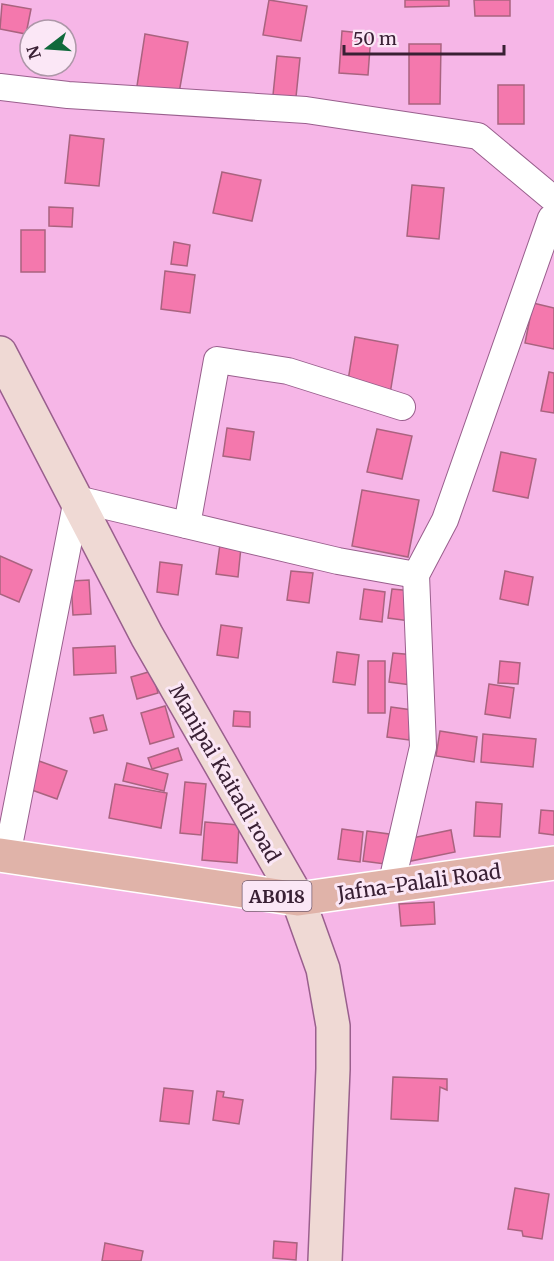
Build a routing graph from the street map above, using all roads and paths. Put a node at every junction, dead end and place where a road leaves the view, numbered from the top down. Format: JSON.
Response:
{"nodes":[{"id":1,"x":0,"y":87,"type":"edge"},
{"id":2,"x":552,"y":207,"type":"edge"},
{"id":3,"x":0,"y":352,"type":"edge"},
{"id":4,"x":402,"y":407,"type":"dead end"},
{"id":5,"x":77,"y":499,"type":"junction"},
{"id":6,"x":187,"y":525,"type":"junction"},
{"id":7,"x":416,"y":575,"type":"junction"},
{"id":8,"x":4,"y":855,"type":"edge"},
{"id":9,"x":554,"y":863,"type":"edge"},
{"id":10,"x":391,"y":886,"type":"junction"},
{"id":11,"x":298,"y":899,"type":"junction"},
{"id":12,"x":325,"y":1261,"type":"edge"}],
"edges":[{"from":1,"to":2,"type":"street"},
{"from":2,"to":7,"type":"street"},
{"from":3,"to":5,"type":"main road","name":"Manipai Kaitadi road"},
{"from":4,"to":6,"type":"street"},
{"from":5,"to":6,"type":"street"},
{"from":5,"to":8,"type":"street"},
{"from":5,"to":11,"type":"main road","name":"Manipai Kaitadi road"},
{"from":6,"to":7,"type":"street"},
{"from":7,"to":10,"type":"street"},
{"from":8,"to":11,"type":"main road","name":"Jafna-Palali Road","number":"AB018"},
{"from":9,"to":10,"type":"main road","name":"Jafna-Palali Road","number":"AB018"},
{"from":10,"to":11,"type":"main road","name":"Jafna-Palali Road","number":"AB018"},
{"from":11,"to":12,"type":"main road","name":"Manipai Kaitadi road"}]}
